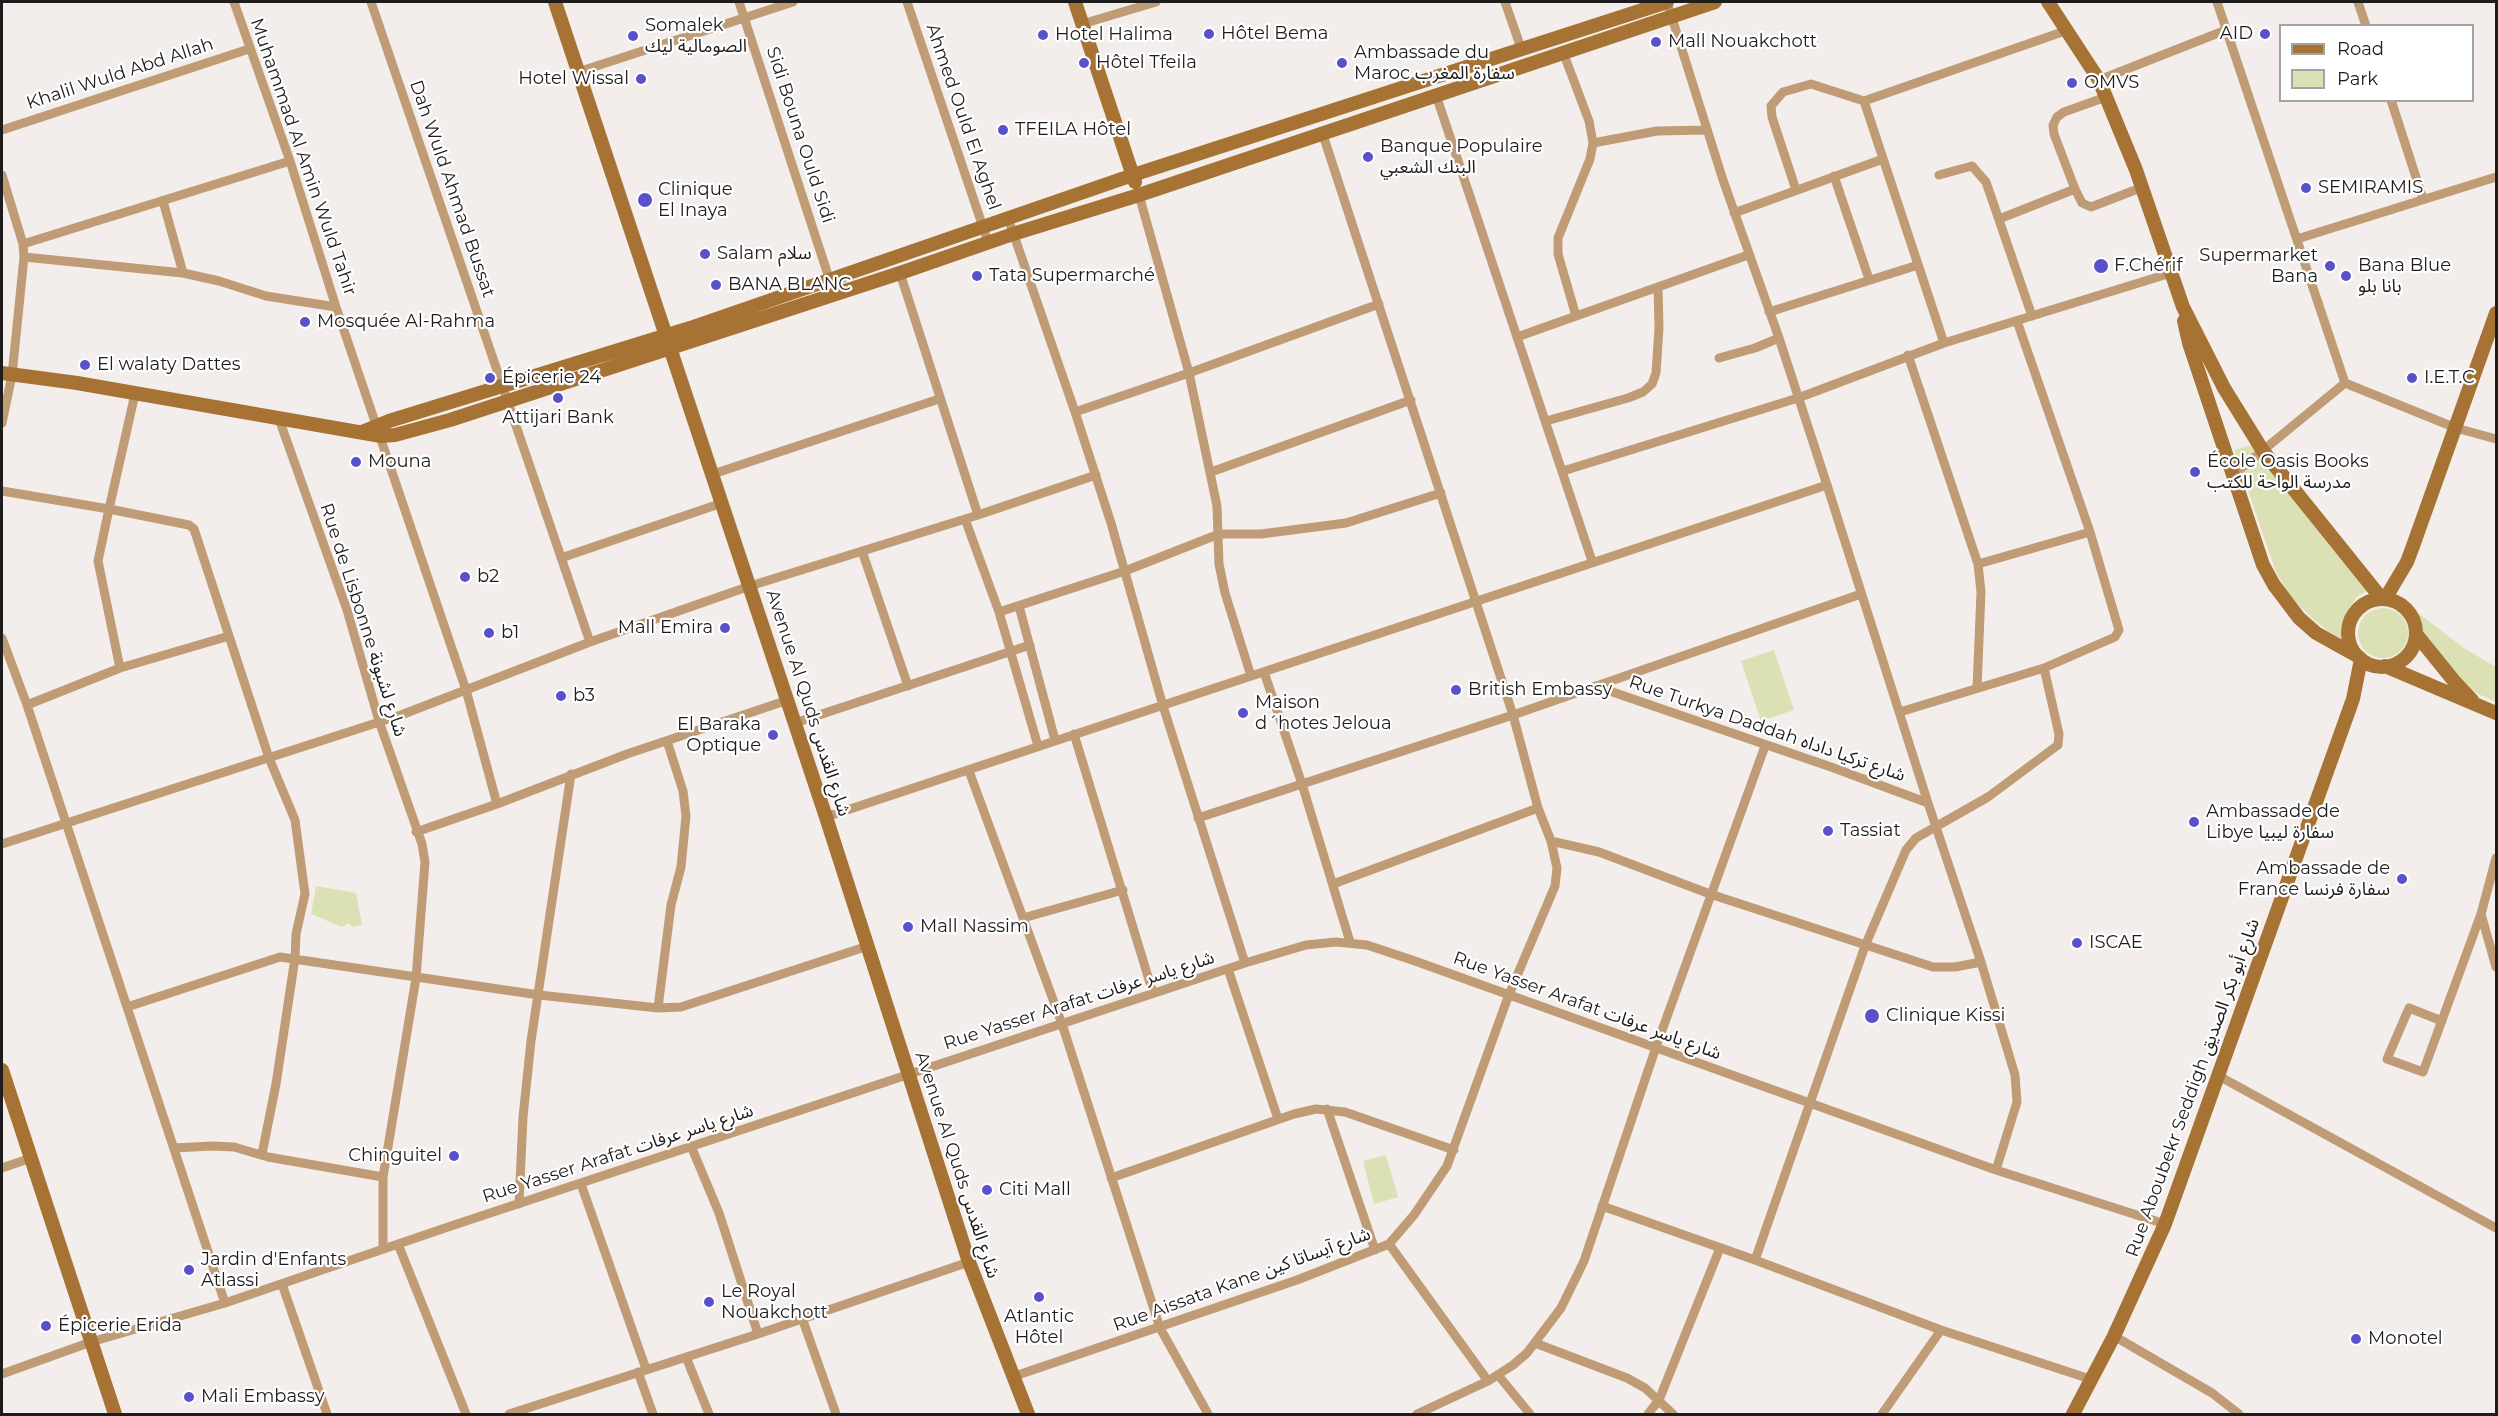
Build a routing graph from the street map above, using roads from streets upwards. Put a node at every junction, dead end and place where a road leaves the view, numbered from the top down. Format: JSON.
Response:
{"nodes":[{"id":1,"x":234,"y":2,"type":"edge"},
{"id":2,"x":371,"y":2,"type":"edge"},
{"id":3,"x":555,"y":2,"type":"edge"},
{"id":4,"x":739,"y":2,"type":"edge"},
{"id":5,"x":793,"y":2,"type":"edge"},
{"id":6,"x":907,"y":2,"type":"edge"},
{"id":7,"x":1075,"y":2,"type":"edge"},
{"id":8,"x":1156,"y":2,"type":"edge"},
{"id":9,"x":1505,"y":2,"type":"edge"},
{"id":10,"x":1667,"y":2,"type":"edge"},
{"id":11,"x":1715,"y":2,"type":"edge"},
{"id":12,"x":2048,"y":2,"type":"edge"},
{"id":13,"x":2217,"y":2,"type":"edge"},
{"id":14,"x":2358,"y":2,"type":"edge"},
{"id":15,"x":1672,"y":15,"type":"junction"},
{"id":16,"x":745,"y":17,"type":"junction"},
{"id":17,"x":1082,"y":24,"type":"junction"},
{"id":18,"x":2365,"y":24,"type":"edge"},
{"id":19,"x":2068,"y":30,"type":"junction"},
{"id":20,"x":2226,"y":30,"type":"junction"},
{"id":21,"x":1521,"y":48,"type":"junction"},
{"id":22,"x":249,"y":49,"type":"junction"},
{"id":23,"x":1563,"y":52,"type":"junction"},
{"id":24,"x":578,"y":72,"type":"junction"},
{"id":25,"x":2099,"y":80,"type":"junction"},
{"id":26,"x":1436,"y":95,"type":"junction"},
{"id":27,"x":2106,"y":97,"type":"junction"},
{"id":28,"x":1864,"y":101,"type":"junction"},
{"id":29,"x":2392,"y":102,"type":"edge"},
{"id":30,"x":2,"y":130,"type":"edge"},
{"id":31,"x":1707,"y":130,"type":"junction"},
{"id":32,"x":1322,"y":132,"type":"junction"},
{"id":33,"x":1593,"y":143,"type":"junction"},
{"id":34,"x":1883,"y":159,"type":"junction"},
{"id":35,"x":290,"y":161,"type":"junction"},
{"id":36,"x":2,"y":175,"type":"edge"},
{"id":37,"x":1133,"y":175,"type":"junction"},
{"id":38,"x":1939,"y":175,"type":"dead end"},
{"id":39,"x":1834,"y":176,"type":"junction"},
{"id":40,"x":2496,"y":177,"type":"edge"},
{"id":41,"x":2143,"y":187,"type":"junction"},
{"id":42,"x":2075,"y":189,"type":"junction"},
{"id":43,"x":1796,"y":190,"type":"junction"},
{"id":44,"x":1139,"y":195,"type":"junction"},
{"id":45,"x":2423,"y":199,"type":"junction"},
{"id":46,"x":163,"y":201,"type":"junction"},
{"id":47,"x":1734,"y":213,"type":"junction"},
{"id":48,"x":1008,"y":218,"type":"junction"},
{"id":49,"x":1999,"y":219,"type":"junction"},
{"id":50,"x":982,"y":226,"type":"junction"},
{"id":51,"x":1013,"y":234,"type":"junction"},
{"id":52,"x":2297,"y":240,"type":"junction"},
{"id":53,"x":988,"y":242,"type":"junction"},
{"id":54,"x":23,"y":244,"type":"junction"},
{"id":55,"x":1748,"y":255,"type":"junction"},
{"id":56,"x":24,"y":257,"type":"junction"},
{"id":57,"x":1918,"y":265,"type":"junction"},
{"id":58,"x":183,"y":273,"type":"junction"},
{"id":59,"x":900,"y":273,"type":"junction"},
{"id":60,"x":2171,"y":273,"type":"junction"},
{"id":61,"x":829,"y":278,"type":"junction"},
{"id":62,"x":1869,"y":279,"type":"junction"},
{"id":63,"x":1658,"y":287,"type":"junction"},
{"id":64,"x":1379,"y":304,"type":"junction"},
{"id":65,"x":336,"y":307,"type":"junction"},
{"id":66,"x":2183,"y":307,"type":"junction"},
{"id":67,"x":1769,"y":312,"type":"junction"},
{"id":68,"x":2496,"y":313,"type":"edge"},
{"id":69,"x":1576,"y":316,"type":"junction"},
{"id":70,"x":2032,"y":316,"type":"junction"},
{"id":71,"x":2017,"y":321,"type":"junction"},
{"id":72,"x":1517,"y":337,"type":"junction"},
{"id":73,"x":1779,"y":338,"type":"junction"},
{"id":74,"x":668,"y":342,"type":"junction"},
{"id":75,"x":1944,"y":343,"type":"junction"},
{"id":76,"x":1908,"y":355,"type":"junction"},
{"id":77,"x":1719,"y":358,"type":"dead end"},
{"id":78,"x":1189,"y":373,"type":"junction"},
{"id":79,"x":7,"y":374,"type":"edge"},
{"id":80,"x":2345,"y":383,"type":"junction"},
{"id":81,"x":502,"y":387,"type":"junction"},
{"id":82,"x":135,"y":394,"type":"junction"},
{"id":83,"x":1798,"y":398,"type":"junction"},
{"id":84,"x":939,"y":399,"type":"junction"},
{"id":85,"x":1411,"y":400,"type":"junction"},
{"id":86,"x":507,"y":401,"type":"junction"},
{"id":87,"x":1076,"y":412,"type":"junction"},
{"id":88,"x":279,"y":419,"type":"junction"},
{"id":89,"x":1546,"y":421,"type":"junction"},
{"id":90,"x":2,"y":423,"type":"edge"},
{"id":91,"x":2456,"y":428,"type":"junction"},
{"id":92,"x":379,"y":431,"type":"junction"},
{"id":93,"x":2496,"y":439,"type":"edge"},
{"id":94,"x":2263,"y":451,"type":"junction"},
{"id":95,"x":1563,"y":471,"type":"junction"},
{"id":96,"x":1211,"y":472,"type":"junction"},
{"id":97,"x":713,"y":474,"type":"junction"},
{"id":98,"x":1096,"y":475,"type":"junction"},
{"id":99,"x":2233,"y":475,"type":"junction"},
{"id":100,"x":1827,"y":485,"type":"junction"},
{"id":101,"x":2,"y":491,"type":"edge"},
{"id":102,"x":1441,"y":493,"type":"junction"},
{"id":103,"x":722,"y":503,"type":"junction"},
{"id":104,"x":109,"y":509,"type":"junction"},
{"id":105,"x":978,"y":515,"type":"junction"},
{"id":106,"x":965,"y":519,"type":"junction"},
{"id":107,"x":2090,"y":532,"type":"junction"},
{"id":108,"x":1220,"y":534,"type":"junction"},
{"id":109,"x":862,"y":551,"type":"junction"},
{"id":110,"x":561,"y":558,"type":"junction"},
{"id":111,"x":1592,"y":561,"type":"junction"},
{"id":112,"x":2407,"y":562,"type":"junction"},
{"id":113,"x":1978,"y":564,"type":"junction"},
{"id":114,"x":1125,"y":571,"type":"junction"},
{"id":115,"x":750,"y":586,"type":"junction"},
{"id":116,"x":1861,"y":594,"type":"junction"},
{"id":117,"x":2383,"y":599,"type":"junction"},
{"id":118,"x":1476,"y":601,"type":"junction"},
{"id":119,"x":1019,"y":606,"type":"junction"},
{"id":120,"x":2403,"y":607,"type":"junction"},
{"id":121,"x":999,"y":612,"type":"junction"},
{"id":122,"x":2415,"y":634,"type":"junction"},
{"id":123,"x":229,"y":636,"type":"junction"},
{"id":124,"x":2,"y":638,"type":"edge"},
{"id":125,"x":590,"y":642,"type":"junction"},
{"id":126,"x":1030,"y":645,"type":"junction"},
{"id":127,"x":1010,"y":651,"type":"junction"},
{"id":128,"x":2360,"y":658,"type":"junction"},
{"id":129,"x":2380,"y":666,"type":"junction"},
{"id":130,"x":120,"y":668,"type":"junction"},
{"id":131,"x":2044,"y":668,"type":"junction"},
{"id":132,"x":1264,"y":672,"type":"junction"},
{"id":133,"x":1251,"y":676,"type":"junction"},
{"id":134,"x":908,"y":686,"type":"junction"},
{"id":135,"x":1595,"y":686,"type":"junction"},
{"id":136,"x":1977,"y":688,"type":"junction"},
{"id":137,"x":466,"y":690,"type":"junction"},
{"id":138,"x":2353,"y":699,"type":"junction"},
{"id":139,"x":788,"y":700,"type":"junction"},
{"id":140,"x":27,"y":705,"type":"junction"},
{"id":141,"x":2478,"y":705,"type":"junction"},
{"id":142,"x":1163,"y":706,"type":"junction"},
{"id":143,"x":1900,"y":712,"type":"junction"},
{"id":144,"x":2496,"y":713,"type":"edge"},
{"id":145,"x":1514,"y":715,"type":"junction"},
{"id":146,"x":379,"y":721,"type":"junction"},
{"id":147,"x":795,"y":723,"type":"junction"},
{"id":148,"x":1074,"y":734,"type":"junction"},
{"id":149,"x":1055,"y":740,"type":"junction"},
{"id":150,"x":667,"y":741,"type":"junction"},
{"id":151,"x":1038,"y":746,"type":"junction"},
{"id":152,"x":1765,"y":746,"type":"junction"},
{"id":153,"x":269,"y":758,"type":"junction"},
{"id":154,"x":969,"y":771,"type":"junction"},
{"id":155,"x":571,"y":774,"type":"junction"},
{"id":156,"x":1302,"y":784,"type":"junction"},
{"id":157,"x":1928,"y":803,"type":"junction"},
{"id":158,"x":497,"y":804,"type":"junction"},
{"id":159,"x":1538,"y":808,"type":"junction"},
{"id":160,"x":826,"y":817,"type":"junction"},
{"id":161,"x":1198,"y":818,"type":"junction"},
{"id":162,"x":65,"y":824,"type":"junction"},
{"id":163,"x":1937,"y":827,"type":"junction"},
{"id":164,"x":416,"y":832,"type":"junction"},
{"id":165,"x":1551,"y":842,"type":"junction"},
{"id":166,"x":2,"y":844,"type":"edge"},
{"id":167,"x":2496,"y":858,"type":"edge"},
{"id":168,"x":1333,"y":884,"type":"junction"},
{"id":169,"x":1122,"y":890,"type":"junction"},
{"id":170,"x":1710,"y":894,"type":"junction"},
{"id":171,"x":2481,"y":914,"type":"junction"},
{"id":172,"x":1023,"y":918,"type":"junction"},
{"id":173,"x":1350,"y":942,"type":"junction"},
{"id":174,"x":868,"y":946,"type":"junction"},
{"id":175,"x":1864,"y":946,"type":"junction"},
{"id":176,"x":295,"y":958,"type":"junction"},
{"id":177,"x":1981,"y":962,"type":"junction"},
{"id":178,"x":1245,"y":963,"type":"junction"},
{"id":179,"x":2496,"y":967,"type":"edge"},
{"id":180,"x":1228,"y":969,"type":"junction"},
{"id":181,"x":416,"y":978,"type":"junction"},
{"id":182,"x":1153,"y":993,"type":"junction"},
{"id":183,"x":539,"y":995,"type":"junction"},
{"id":184,"x":1508,"y":997,"type":"junction"},
{"id":185,"x":127,"y":1007,"type":"junction"},
{"id":186,"x":658,"y":1008,"type":"junction"},
{"id":187,"x":2442,"y":1021,"type":"junction"},
{"id":188,"x":1062,"y":1024,"type":"junction"},
{"id":189,"x":1656,"y":1047,"type":"junction"},
{"id":190,"x":2,"y":1070,"type":"edge"},
{"id":191,"x":909,"y":1073,"type":"junction"},
{"id":192,"x":2217,"y":1075,"type":"junction"},
{"id":193,"x":1809,"y":1104,"type":"junction"},
{"id":194,"x":1327,"y":1109,"type":"junction"},
{"id":195,"x":1278,"y":1119,"type":"junction"},
{"id":196,"x":691,"y":1146,"type":"junction"},
{"id":197,"x":174,"y":1148,"type":"junction"},
{"id":198,"x":1454,"y":1150,"type":"junction"},
{"id":199,"x":262,"y":1154,"type":"junction"},
{"id":200,"x":31,"y":1158,"type":"junction"},
{"id":201,"x":2,"y":1168,"type":"edge"},
{"id":202,"x":1996,"y":1170,"type":"junction"},
{"id":203,"x":383,"y":1177,"type":"junction"},
{"id":204,"x":1111,"y":1178,"type":"junction"},
{"id":205,"x":581,"y":1184,"type":"junction"},
{"id":206,"x":519,"y":1204,"type":"junction"},
{"id":207,"x":1602,"y":1206,"type":"junction"},
{"id":208,"x":2165,"y":1224,"type":"junction"},
{"id":209,"x":2496,"y":1228,"type":"edge"},
{"id":210,"x":398,"y":1244,"type":"junction"},
{"id":211,"x":1389,"y":1244,"type":"junction"},
{"id":212,"x":1720,"y":1248,"type":"junction"},
{"id":213,"x":383,"y":1249,"type":"junction"},
{"id":214,"x":1376,"y":1250,"type":"junction"},
{"id":215,"x":1755,"y":1260,"type":"junction"},
{"id":216,"x":969,"y":1262,"type":"junction"},
{"id":217,"x":282,"y":1284,"type":"junction"},
{"id":218,"x":225,"y":1303,"type":"junction"},
{"id":219,"x":802,"y":1318,"type":"junction"},
{"id":220,"x":1160,"y":1328,"type":"junction"},
{"id":221,"x":1941,"y":1330,"type":"junction"},
{"id":222,"x":758,"y":1334,"type":"junction"},
{"id":223,"x":2114,"y":1336,"type":"junction"},
{"id":224,"x":91,"y":1342,"type":"junction"},
{"id":225,"x":1535,"y":1343,"type":"junction"},
{"id":226,"x":686,"y":1356,"type":"junction"},
{"id":227,"x":642,"y":1371,"type":"junction"},
{"id":228,"x":2,"y":1374,"type":"edge"},
{"id":229,"x":1498,"y":1375,"type":"junction"},
{"id":230,"x":1012,"y":1377,"type":"junction"},
{"id":231,"x":2093,"y":1380,"type":"junction"},
{"id":232,"x":1488,"y":1381,"type":"junction"},
{"id":233,"x":1659,"y":1400,"type":"junction"},
{"id":234,"x":115,"y":1414,"type":"edge"},
{"id":235,"x":327,"y":1414,"type":"edge"},
{"id":236,"x":466,"y":1414,"type":"edge"},
{"id":237,"x":509,"y":1414,"type":"edge"},
{"id":238,"x":653,"y":1414,"type":"edge"},
{"id":239,"x":709,"y":1414,"type":"edge"},
{"id":240,"x":836,"y":1414,"type":"edge"},
{"id":241,"x":1028,"y":1414,"type":"edge"},
{"id":242,"x":1208,"y":1414,"type":"edge"},
{"id":243,"x":1417,"y":1414,"type":"edge"},
{"id":244,"x":1530,"y":1414,"type":"edge"},
{"id":245,"x":1648,"y":1414,"type":"edge"},
{"id":246,"x":1672,"y":1414,"type":"edge"},
{"id":247,"x":1882,"y":1414,"type":"edge"},
{"id":248,"x":2073,"y":1414,"type":"edge"},
{"id":249,"x":2239,"y":1414,"type":"edge"}],
"edges":[{"from":1,"to":22,"type":"street","name":"Muhammad Al Amin Wuld Tahir"},
{"from":2,"to":81,"type":"street","name":"Dah Wuld Ahmad Bussat"},
{"from":3,"to":24,"type":"street","name":"Avenue Al Quds شارع القدس"},
{"from":4,"to":16,"type":"street","name":"Sidi Bouna Ould Sidi"},
{"from":5,"to":16,"type":"street"},
{"from":6,"to":50,"type":"street","name":"Ahmed Ould El Aghel"},
{"from":7,"to":17,"type":"street"},
{"from":8,"to":17,"type":"street"},
{"from":9,"to":21,"type":"street"},
{"from":10,"to":15,"type":"street"},
{"from":10,"to":21,"type":"street"},
{"from":11,"to":15,"type":"street"},
{"from":12,"to":19,"type":"street"},
{"from":13,"to":20,"type":"street"},
{"from":14,"to":18,"type":"street"},
{"from":15,"to":23,"type":"street"},
{"from":15,"to":31,"type":"street"},
{"from":16,"to":24,"type":"street"},
{"from":16,"to":61,"type":"street","name":"Sidi Bouna Ould Sidi"},
{"from":17,"to":37,"type":"street"},
{"from":19,"to":25,"type":"street"},
{"from":19,"to":28,"type":"street"},
{"from":20,"to":25,"type":"street"},
{"from":20,"to":52,"type":"street"},
{"from":21,"to":37,"type":"street"},
{"from":22,"to":30,"type":"street","name":"Khalil Wuld Abd Allah"},
{"from":22,"to":35,"type":"street","name":"Muhammad Al Amin Wuld Tahir"},
{"from":23,"to":26,"type":"street"},
{"from":23,"to":33,"type":"street"},
{"from":24,"to":74,"type":"street","name":"Avenue Al Quds شارع القدس"},
{"from":25,"to":27,"type":"street"},
{"from":26,"to":32,"type":"street"},
{"from":26,"to":72,"type":"street"},
{"from":27,"to":41,"type":"street"},
{"from":27,"to":42,"type":"street"},
{"from":28,"to":34,"type":"street"},
{"from":28,"to":43,"type":"street"},
{"from":29,"to":45,"type":"street"},
{"from":31,"to":33,"type":"street"},
{"from":31,"to":47,"type":"street"},
{"from":32,"to":44,"type":"street"},
{"from":32,"to":64,"type":"street","name":"Rue Aissata Kane شارع آيساتا كين"},
{"from":33,"to":69,"type":"street"},
{"from":34,"to":39,"type":"street"},
{"from":34,"to":57,"type":"street"},
{"from":35,"to":46,"type":"street"},
{"from":35,"to":65,"type":"street","name":"Muhammad Al Amin Wuld Tahir"},
{"from":36,"to":54,"type":"street"},
{"from":37,"to":44,"type":"street"},
{"from":37,"to":48,"type":"street"},
{"from":38,"to":49,"type":"street"},
{"from":39,"to":43,"type":"street"},
{"from":39,"to":62,"type":"street"},
{"from":40,"to":45,"type":"street"},
{"from":41,"to":42,"type":"street"},
{"from":41,"to":60,"type":"street"},
{"from":42,"to":49,"type":"street"},
{"from":43,"to":47,"type":"street"},
{"from":44,"to":51,"type":"street"},
{"from":44,"to":78,"type":"street"},
{"from":45,"to":52,"type":"street"},
{"from":46,"to":54,"type":"street"},
{"from":46,"to":58,"type":"street"},
{"from":47,"to":55,"type":"street"},
{"from":48,"to":50,"type":"street"},
{"from":48,"to":51,"type":"street"},
{"from":49,"to":70,"type":"street"},
{"from":50,"to":53,"type":"street","name":"Ahmed Ould El Aghel"},
{"from":50,"to":61,"type":"street"},
{"from":51,"to":53,"type":"street"},
{"from":51,"to":87,"type":"street"},
{"from":52,"to":80,"type":"street"},
{"from":53,"to":59,"type":"street"},
{"from":54,"to":56,"type":"street"},
{"from":55,"to":63,"type":"street"},
{"from":55,"to":67,"type":"street"},
{"from":56,"to":58,"type":"street"},
{"from":56,"to":79,"type":"street"},
{"from":57,"to":62,"type":"street"},
{"from":57,"to":75,"type":"street"},
{"from":58,"to":65,"type":"street"},
{"from":59,"to":74,"type":"street"},
{"from":59,"to":84,"type":"street"},
{"from":60,"to":66,"type":"street"},
{"from":60,"to":70,"type":"street"},
{"from":61,"to":74,"type":"street"},
{"from":62,"to":67,"type":"street"},
{"from":63,"to":69,"type":"street"},
{"from":63,"to":89,"type":"street"},
{"from":64,"to":78,"type":"street"},
{"from":64,"to":85,"type":"street","name":"Rue Aissata Kane شارع آيساتا كين"},
{"from":65,"to":92,"type":"street","name":"Muhammad Al Amin Wuld Tahir"},
{"from":66,"to":94,"type":"street"},
{"from":66,"to":99,"type":"street"},
{"from":67,"to":73,"type":"street"},
{"from":68,"to":91,"type":"street"},
{"from":69,"to":72,"type":"street"},
{"from":70,"to":71,"type":"street"},
{"from":71,"to":75,"type":"street"},
{"from":71,"to":107,"type":"street"},
{"from":72,"to":89,"type":"street"},
{"from":73,"to":77,"type":"street"},
{"from":73,"to":83,"type":"street"},
{"from":74,"to":81,"type":"street"},
{"from":74,"to":86,"type":"street"},
{"from":74,"to":97,"type":"street","name":"Avenue Al Quds شارع القدس"},
{"from":75,"to":76,"type":"street"},
{"from":76,"to":83,"type":"street"},
{"from":76,"to":113,"type":"street"},
{"from":78,"to":87,"type":"street"},
{"from":78,"to":96,"type":"street"},
{"from":79,"to":82,"type":"street"},
{"from":79,"to":90,"type":"street"},
{"from":80,"to":91,"type":"street"},
{"from":80,"to":94,"type":"street"},
{"from":81,"to":86,"type":"street","name":"Dah Wuld Ahmad Bussat"},
{"from":81,"to":92,"type":"street"},
{"from":82,"to":88,"type":"street"},
{"from":82,"to":104,"type":"street"},
{"from":83,"to":95,"type":"street"},
{"from":83,"to":100,"type":"street"},
{"from":84,"to":97,"type":"street"},
{"from":84,"to":105,"type":"street"},
{"from":85,"to":96,"type":"street"},
{"from":85,"to":102,"type":"street","name":"Rue Aissata Kane شارع آيساتا كين"},
{"from":86,"to":92,"type":"street"},
{"from":86,"to":110,"type":"street","name":"Dah Wuld Ahmad Bussat"},
{"from":87,"to":98,"type":"street"},
{"from":88,"to":92,"type":"street"},
{"from":88,"to":146,"type":"street","name":"Rue de Lisbonne شارع لشبونة"},
{"from":89,"to":95,"type":"street"},
{"from":91,"to":93,"type":"street"},
{"from":91,"to":112,"type":"street"},
{"from":92,"to":137,"type":"street","name":"Muhammad Al Amin Wuld Tahir"},
{"from":94,"to":99,"type":"street"},
{"from":94,"to":117,"type":"street"},
{"from":95,"to":111,"type":"street"},
{"from":96,"to":108,"type":"street"},
{"from":97,"to":103,"type":"street","name":"Avenue Al Quds شارع القدس"},
{"from":98,"to":105,"type":"street"},
{"from":98,"to":114,"type":"street"},
{"from":99,"to":128,"type":"street"},
{"from":100,"to":111,"type":"street"},
{"from":100,"to":116,"type":"street"},
{"from":101,"to":104,"type":"street"},
{"from":102,"to":108,"type":"street"},
{"from":102,"to":118,"type":"street","name":"Rue Aissata Kane شارع آيساتا كين"},
{"from":103,"to":110,"type":"street"},
{"from":103,"to":115,"type":"street","name":"Avenue Al Quds شارع القدس"},
{"from":104,"to":123,"type":"street"},
{"from":104,"to":130,"type":"street"},
{"from":105,"to":106,"type":"street"},
{"from":106,"to":109,"type":"street"},
{"from":106,"to":121,"type":"street"},
{"from":107,"to":113,"type":"street"},
{"from":107,"to":131,"type":"street"},
{"from":108,"to":114,"type":"street"},
{"from":108,"to":133,"type":"street"},
{"from":109,"to":115,"type":"street"},
{"from":109,"to":134,"type":"street"},
{"from":110,"to":125,"type":"street","name":"Dah Wuld Ahmad Bussat"},
{"from":111,"to":118,"type":"street"},
{"from":112,"to":117,"type":"street"},
{"from":112,"to":120,"type":"street"},
{"from":113,"to":136,"type":"street"},
{"from":114,"to":119,"type":"street"},
{"from":114,"to":142,"type":"street"},
{"from":115,"to":125,"type":"street"},
{"from":115,"to":139,"type":"street","name":"Avenue Al Quds شارع القدس"},
{"from":116,"to":135,"type":"street"},
{"from":116,"to":143,"type":"street"},
{"from":117,"to":120,"type":"street"},
{"from":117,"to":128,"type":"street"},
{"from":118,"to":132,"type":"street"},
{"from":118,"to":145,"type":"street","name":"Rue Aissata Kane شارع آيساتا كين"},
{"from":119,"to":121,"type":"street"},
{"from":119,"to":126,"type":"street"},
{"from":120,"to":122,"type":"street"},
{"from":121,"to":127,"type":"street"},
{"from":122,"to":129,"type":"street"},
{"from":122,"to":141,"type":"street"},
{"from":123,"to":130,"type":"street"},
{"from":123,"to":153,"type":"street"},
{"from":124,"to":140,"type":"street"},
{"from":125,"to":137,"type":"street"},
{"from":126,"to":127,"type":"street"},
{"from":126,"to":149,"type":"street"},
{"from":127,"to":134,"type":"street"},
{"from":127,"to":151,"type":"street"},
{"from":128,"to":129,"type":"street"},
{"from":128,"to":138,"type":"street","name":"Rue Aboubekr Seddigh شارع أبو بكر الصديق"},
{"from":129,"to":138,"type":"street","name":"Rue Aboubekr Seddigh شارع أبو بكر الصديق"},
{"from":129,"to":141,"type":"street"},
{"from":130,"to":140,"type":"street"},
{"from":131,"to":136,"type":"street"},
{"from":131,"to":163,"type":"street"},
{"from":132,"to":133,"type":"street"},
{"from":132,"to":156,"type":"street"},
{"from":133,"to":142,"type":"street"},
{"from":134,"to":147,"type":"street"},
{"from":135,"to":145,"type":"street"},
{"from":135,"to":152,"type":"street","name":"Rue Turkya Daddah شارع تركيا داداه"},
{"from":136,"to":143,"type":"street"},
{"from":137,"to":146,"type":"street"},
{"from":137,"to":158,"type":"street","name":"Muhammad Al Amin Wuld Tahir"},
{"from":138,"to":192,"type":"street","name":"Rue Aboubekr Seddigh شارع أبو بكر الصديق"},
{"from":139,"to":147,"type":"street","name":"Avenue Al Quds شارع القدس"},
{"from":139,"to":150,"type":"street"},
{"from":140,"to":162,"type":"street"},
{"from":141,"to":144,"type":"street"},
{"from":142,"to":148,"type":"street"},
{"from":142,"to":161,"type":"street"},
{"from":143,"to":157,"type":"street"},
{"from":145,"to":156,"type":"street"},
{"from":145,"to":159,"type":"street","name":"Rue Aissata Kane شارع آيساتا كين"},
{"from":146,"to":153,"type":"street"},
{"from":146,"to":164,"type":"street","name":"Rue de Lisbonne شارع لشبونة"},
{"from":147,"to":160,"type":"street","name":"Avenue Al Quds شارع القدس"},
{"from":148,"to":149,"type":"street"},
{"from":148,"to":169,"type":"street"},
{"from":149,"to":151,"type":"street"},
{"from":150,"to":155,"type":"street"},
{"from":150,"to":186,"type":"street"},
{"from":151,"to":154,"type":"street"},
{"from":152,"to":157,"type":"street","name":"Rue Turkya Daddah شارع تركيا داداه"},
{"from":152,"to":170,"type":"street"},
{"from":153,"to":162,"type":"street"},
{"from":153,"to":176,"type":"street"},
{"from":154,"to":160,"type":"street"},
{"from":154,"to":172,"type":"street"},
{"from":155,"to":158,"type":"street"},
{"from":155,"to":183,"type":"street"},
{"from":156,"to":161,"type":"street"},
{"from":156,"to":168,"type":"street"},
{"from":157,"to":163,"type":"street"},
{"from":158,"to":164,"type":"street"},
{"from":159,"to":165,"type":"street","name":"Rue Aissata Kane شارع آيساتا كين"},
{"from":159,"to":168,"type":"street"},
{"from":160,"to":174,"type":"street","name":"Avenue Al Quds شارع القدس"},
{"from":161,"to":178,"type":"street"},
{"from":162,"to":166,"type":"street"},
{"from":162,"to":185,"type":"street"},
{"from":163,"to":175,"type":"street"},
{"from":163,"to":177,"type":"street"},
{"from":164,"to":181,"type":"street","name":"Rue de Lisbonne شارع لشبونة"},
{"from":165,"to":170,"type":"street"},
{"from":165,"to":184,"type":"street","name":"Rue Aissata Kane شارع آيساتا كين"},
{"from":167,"to":171,"type":"street"},
{"from":168,"to":173,"type":"street"},
{"from":169,"to":172,"type":"street"},
{"from":169,"to":182,"type":"street"},
{"from":170,"to":175,"type":"street"},
{"from":170,"to":189,"type":"street"},
{"from":171,"to":179,"type":"street"},
{"from":171,"to":187,"type":"street"},
{"from":172,"to":188,"type":"street"},
{"from":173,"to":178,"type":"street","name":"Rue Yasser Arafat شارع ياسر عرفات"},
{"from":173,"to":184,"type":"street","name":"Rue Yasser Arafat شارع ياسر عرفات"},
{"from":174,"to":186,"type":"street"},
{"from":174,"to":191,"type":"street","name":"Avenue Al Quds شارع القدس"},
{"from":175,"to":177,"type":"street"},
{"from":175,"to":193,"type":"street"},
{"from":176,"to":181,"type":"street"},
{"from":176,"to":185,"type":"street"},
{"from":176,"to":199,"type":"street"},
{"from":177,"to":202,"type":"street"},
{"from":178,"to":180,"type":"street","name":"Rue Yasser Arafat شارع ياسر عرفات"},
{"from":180,"to":182,"type":"street","name":"Rue Yasser Arafat شارع ياسر عرفات"},
{"from":180,"to":195,"type":"street"},
{"from":181,"to":183,"type":"street"},
{"from":181,"to":203,"type":"street","name":"Rue de Lisbonne شارع لشبونة"},
{"from":182,"to":188,"type":"street","name":"Rue Yasser Arafat شارع ياسر عرفات"},
{"from":183,"to":186,"type":"street"},
{"from":183,"to":206,"type":"street"},
{"from":184,"to":189,"type":"street","name":"Rue Yasser Arafat شارع ياسر عرفات"},
{"from":184,"to":198,"type":"street","name":"Rue Aissata Kane شارع آيساتا كين"},
{"from":185,"to":197,"type":"street"},
{"from":187,"to":187,"type":"street"},
{"from":188,"to":191,"type":"street","name":"Rue Yasser Arafat شارع ياسر عرفات"},
{"from":188,"to":204,"type":"street"},
{"from":189,"to":193,"type":"street","name":"Rue Yasser Arafat شارع ياسر عرفات"},
{"from":189,"to":207,"type":"street"},
{"from":190,"to":200,"type":"street"},
{"from":191,"to":196,"type":"street","name":"Rue Yasser Arafat شارع ياسر عرفات"},
{"from":191,"to":216,"type":"street","name":"Avenue Al Quds شارع القدس"},
{"from":192,"to":208,"type":"street","name":"Rue Aboubekr Seddigh شارع أبو بكر الصديق"},
{"from":192,"to":209,"type":"street"},
{"from":193,"to":202,"type":"street","name":"Rue Yasser Arafat شارع ياسر عرفات"},
{"from":193,"to":215,"type":"street"},
{"from":194,"to":195,"type":"street"},
{"from":194,"to":198,"type":"street"},
{"from":194,"to":214,"type":"street"},
{"from":195,"to":204,"type":"street"},
{"from":196,"to":205,"type":"street","name":"Rue Yasser Arafat شارع ياسر عرفات"},
{"from":196,"to":222,"type":"street"},
{"from":197,"to":199,"type":"street"},
{"from":197,"to":218,"type":"street"},
{"from":198,"to":211,"type":"street","name":"Rue Aissata Kane شارع آيساتا كين"},
{"from":199,"to":203,"type":"street"},
{"from":200,"to":201,"type":"street"},
{"from":200,"to":224,"type":"street"},
{"from":202,"to":208,"type":"street","name":"Rue Yasser Arafat شارع ياسر عرفات"},
{"from":203,"to":213,"type":"street","name":"Rue de Lisbonne شارع لشبونة"},
{"from":204,"to":220,"type":"street"},
{"from":205,"to":206,"type":"street","name":"Rue Yasser Arafat شارع ياسر عرفات"},
{"from":205,"to":227,"type":"street"},
{"from":206,"to":210,"type":"street","name":"Rue Yasser Arafat شارع ياسر عرفات"},
{"from":207,"to":212,"type":"street"},
{"from":207,"to":225,"type":"street"},
{"from":208,"to":223,"type":"street","name":"Rue Aboubekr Seddigh شارع أبو بكر الصديق"},
{"from":210,"to":213,"type":"street","name":"Rue Yasser Arafat شارع ياسر عرفات"},
{"from":210,"to":236,"type":"street"},
{"from":211,"to":214,"type":"street","name":"Rue Aissata Kane شارع آيساتا كين"},
{"from":211,"to":232,"type":"street"},
{"from":212,"to":215,"type":"street"},
{"from":212,"to":233,"type":"street"},
{"from":213,"to":217,"type":"street","name":"Rue Yasser Arafat شارع ياسر عرفات"},
{"from":214,"to":220,"type":"street","name":"Rue Aissata Kane شارع آيساتا كين"},
{"from":215,"to":221,"type":"street"},
{"from":216,"to":219,"type":"street"},
{"from":216,"to":230,"type":"street","name":"Avenue Al Quds شارع القدس"},
{"from":217,"to":218,"type":"street","name":"Rue Yasser Arafat شارع ياسر عرفات"},
{"from":217,"to":235,"type":"street"},
{"from":218,"to":224,"type":"street","name":"Rue Yasser Arafat شارع ياسر عرفات"},
{"from":219,"to":222,"type":"street"},
{"from":219,"to":240,"type":"street"},
{"from":220,"to":230,"type":"street","name":"Rue Aissata Kane شارع آيساتا كين"},
{"from":220,"to":242,"type":"street"},
{"from":221,"to":231,"type":"street"},
{"from":221,"to":247,"type":"street"},
{"from":222,"to":226,"type":"street"},
{"from":223,"to":231,"type":"street","name":"Rue Aboubekr Seddigh شارع أبو بكر الصديق"},
{"from":223,"to":249,"type":"street"},
{"from":224,"to":228,"type":"street","name":"Rue Yasser Arafat شارع ياسر عرفات"},
{"from":224,"to":234,"type":"street"},
{"from":225,"to":229,"type":"street"},
{"from":225,"to":233,"type":"street"},
{"from":226,"to":227,"type":"street"},
{"from":226,"to":239,"type":"street"},
{"from":227,"to":237,"type":"street"},
{"from":227,"to":238,"type":"street"},
{"from":229,"to":232,"type":"street"},
{"from":229,"to":244,"type":"street"},
{"from":230,"to":241,"type":"street","name":"Avenue Al Quds شارع القدس"},
{"from":231,"to":248,"type":"street","name":"Rue Aboubekr Seddigh شارع أبو بكر الصديق"},
{"from":232,"to":243,"type":"street"},
{"from":233,"to":245,"type":"street"},
{"from":233,"to":246,"type":"street"}]}
